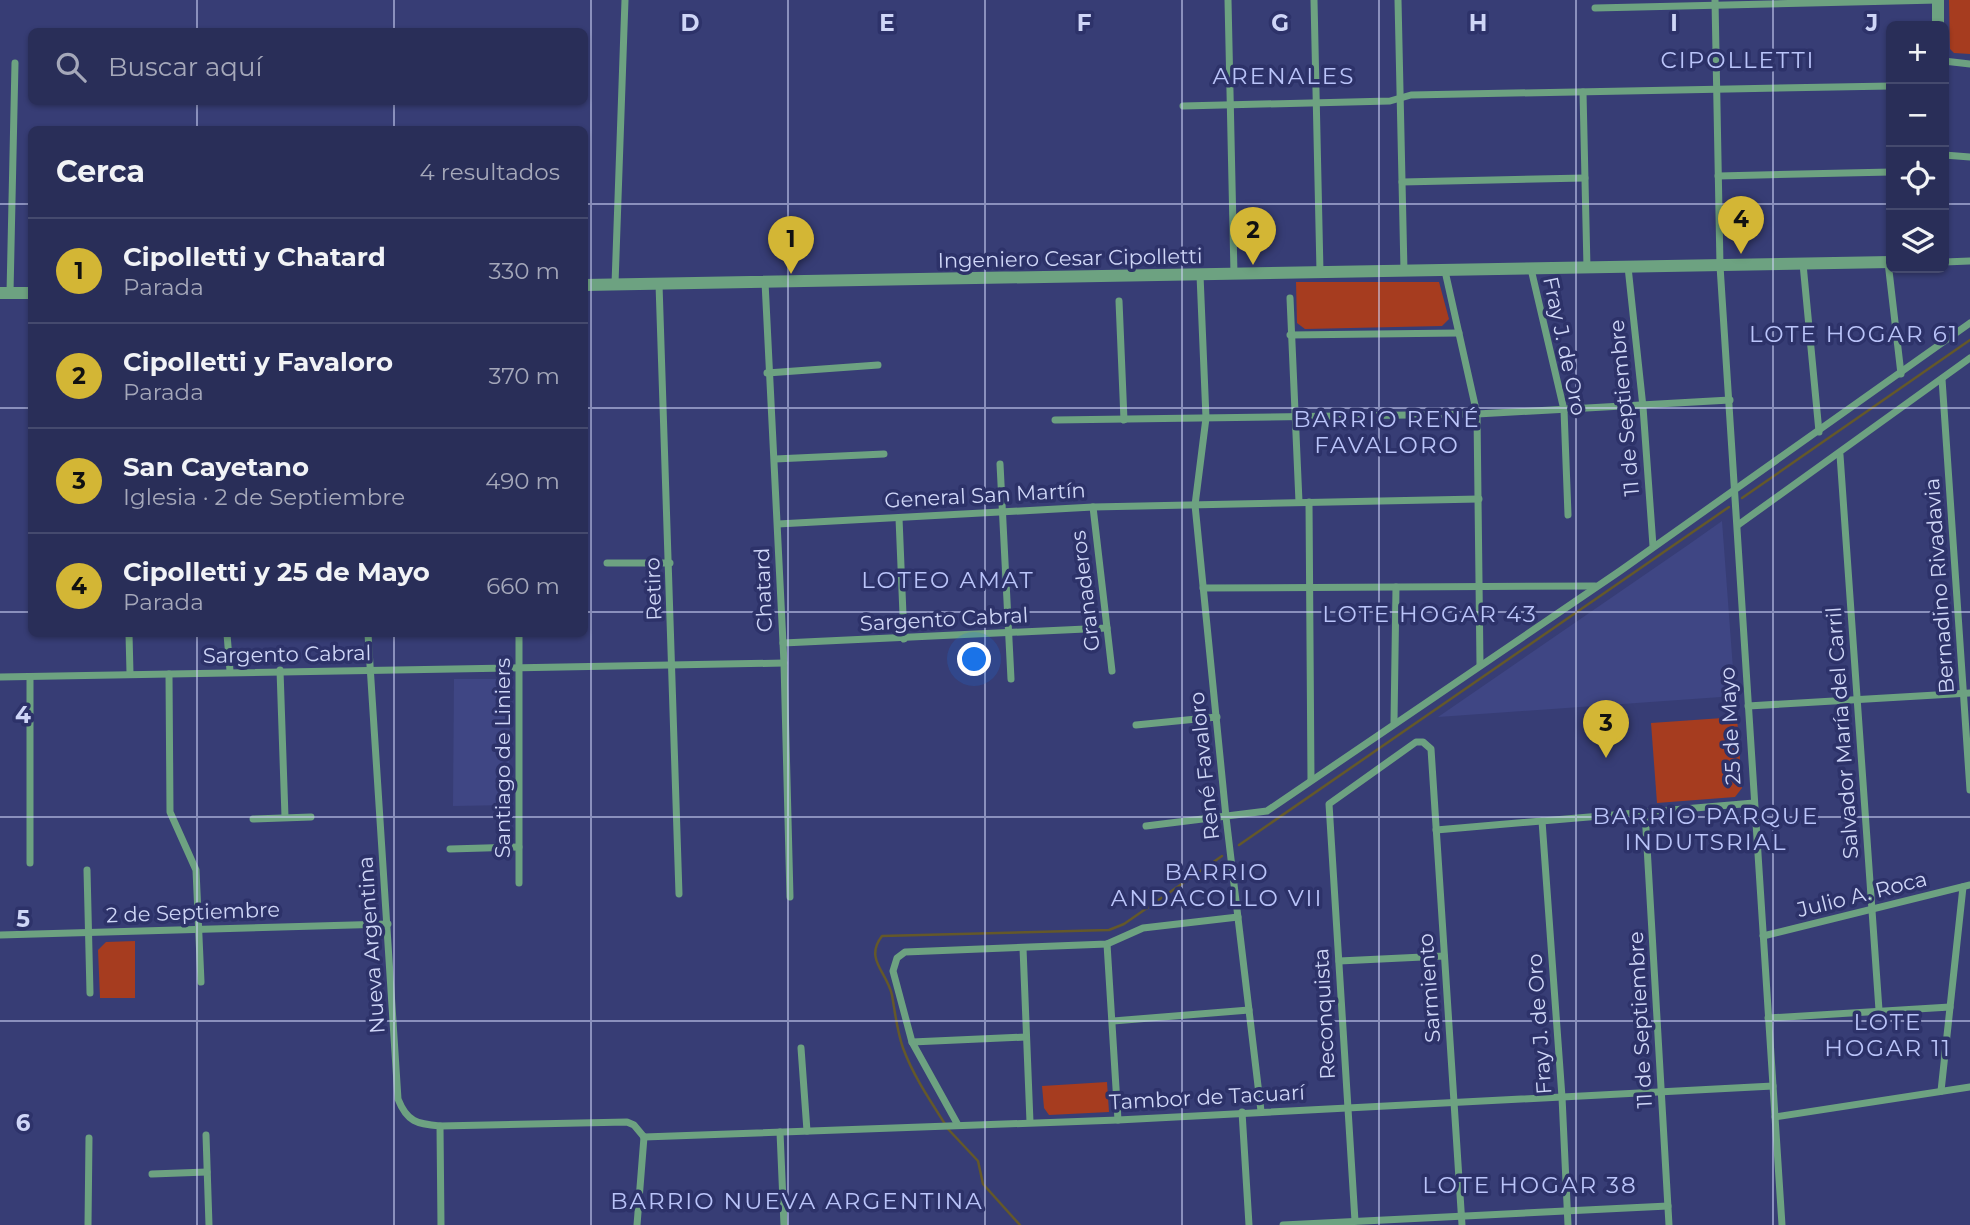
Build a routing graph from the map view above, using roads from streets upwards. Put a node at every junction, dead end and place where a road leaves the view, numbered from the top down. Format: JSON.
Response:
{"nodes":[{"id":1,"x":625,"y":0,"type":"edge"},
{"id":2,"x":1228,"y":0,"type":"edge"},
{"id":3,"x":1314,"y":0,"type":"edge"},
{"id":4,"x":1398,"y":0,"type":"edge"},
{"id":5,"x":1938,"y":0,"type":"edge"},
{"id":6,"x":1715,"y":3,"type":"edge"},
{"id":7,"x":1595,"y":8,"type":"dead end"},
{"id":8,"x":1938,"y":21,"type":"edge"},
{"id":9,"x":1949,"y":62,"type":"edge"},
{"id":10,"x":15,"y":63,"type":"dead end"},
{"id":11,"x":1970,"y":64,"type":"edge"},
{"id":12,"x":1886,"y":86,"type":"edge"},
{"id":13,"x":1717,"y":89,"type":"junction"},
{"id":14,"x":1583,"y":92,"type":"junction"},
{"id":15,"x":1400,"y":98,"type":"junction"},
{"id":16,"x":1316,"y":103,"type":"junction"},
{"id":17,"x":1231,"y":105,"type":"junction"},
{"id":18,"x":1183,"y":106,"type":"dead end"},
{"id":19,"x":1949,"y":155,"type":"edge"},
{"id":20,"x":1970,"y":157,"type":"edge"},
{"id":21,"x":1886,"y":172,"type":"edge"},
{"id":22,"x":1718,"y":176,"type":"junction"},
{"id":23,"x":1585,"y":178,"type":"junction"},
{"id":24,"x":1402,"y":182,"type":"junction"},
{"id":25,"x":1970,"y":261,"type":"edge"},
{"id":26,"x":1886,"y":262,"type":"edge"},
{"id":27,"x":1949,"y":262,"type":"edge"},
{"id":28,"x":1803,"y":264,"type":"junction"},
{"id":29,"x":1720,"y":266,"type":"junction"},
{"id":30,"x":1628,"y":267,"type":"junction"},
{"id":31,"x":1587,"y":268,"type":"junction"},
{"id":32,"x":1531,"y":269,"type":"junction"},
{"id":33,"x":1404,"y":271,"type":"junction"},
{"id":34,"x":1445,"y":271,"type":"junction"},
{"id":35,"x":1320,"y":273,"type":"junction"},
{"id":36,"x":1891,"y":273,"type":"edge"},
{"id":37,"x":1234,"y":274,"type":"junction"},
{"id":38,"x":1199,"y":275,"type":"junction"},
{"id":39,"x":765,"y":282,"type":"junction"},
{"id":40,"x":615,"y":284,"type":"junction"},
{"id":41,"x":659,"y":284,"type":"junction"},
{"id":42,"x":588,"y":285,"type":"edge"},
{"id":43,"x":5,"y":293,"type":"edge"},
{"id":44,"x":28,"y":293,"type":"edge"},
{"id":45,"x":1290,"y":298,"type":"dead end"},
{"id":46,"x":1119,"y":301,"type":"dead end"},
{"id":47,"x":1970,"y":323,"type":"edge"},
{"id":48,"x":1459,"y":333,"type":"junction"},
{"id":49,"x":1290,"y":335,"type":"junction"},
{"id":50,"x":1970,"y":358,"type":"edge"},
{"id":51,"x":878,"y":365,"type":"dead end"},
{"id":52,"x":767,"y":373,"type":"junction"},
{"id":53,"x":1901,"y":374,"type":"junction"},
{"id":54,"x":1942,"y":379,"type":"junction"},
{"id":55,"x":1730,"y":400,"type":"junction"},
{"id":56,"x":1643,"y":407,"type":"junction"},
{"id":57,"x":1564,"y":410,"type":"junction"},
{"id":58,"x":1477,"y":414,"type":"junction"},
{"id":59,"x":1206,"y":418,"type":"junction"},
{"id":60,"x":1293,"y":418,"type":"junction"},
{"id":61,"x":1124,"y":420,"type":"junction"},
{"id":62,"x":1055,"y":421,"type":"dead end"},
{"id":63,"x":1819,"y":432,"type":"junction"},
{"id":64,"x":884,"y":454,"type":"dead end"},
{"id":65,"x":1840,"y":454,"type":"junction"},
{"id":66,"x":775,"y":459,"type":"junction"},
{"id":67,"x":1000,"y":464,"type":"dead end"},
{"id":68,"x":1736,"y":489,"type":"junction"},
{"id":69,"x":1479,"y":499,"type":"junction"},
{"id":70,"x":1299,"y":502,"type":"junction"},
{"id":71,"x":1309,"y":502,"type":"junction"},
{"id":72,"x":1195,"y":505,"type":"junction"},
{"id":73,"x":1093,"y":507,"type":"junction"},
{"id":74,"x":1002,"y":511,"type":"junction"},
{"id":75,"x":1567,"y":515,"type":"dead end"},
{"id":76,"x":900,"y":518,"type":"junction"},
{"id":77,"x":778,"y":524,"type":"junction"},
{"id":78,"x":1738,"y":525,"type":"junction"},
{"id":79,"x":1653,"y":546,"type":"junction"},
{"id":80,"x":607,"y":563,"type":"dead end"},
{"id":81,"x":670,"y":563,"type":"junction"},
{"id":82,"x":1597,"y":586,"type":"junction"},
{"id":83,"x":1309,"y":587,"type":"junction"},
{"id":84,"x":1396,"y":587,"type":"junction"},
{"id":85,"x":1479,"y":587,"type":"junction"},
{"id":86,"x":1203,"y":588,"type":"junction"},
{"id":87,"x":1107,"y":628,"type":"junction"},
{"id":88,"x":1008,"y":633,"type":"junction"},
{"id":89,"x":129,"y":637,"type":"edge"},
{"id":90,"x":227,"y":637,"type":"edge"},
{"id":91,"x":368,"y":637,"type":"edge"},
{"id":92,"x":519,"y":637,"type":"edge"},
{"id":93,"x":904,"y":639,"type":"junction"},
{"id":94,"x":783,"y":643,"type":"junction"},
{"id":95,"x":784,"y":663,"type":"junction"},
{"id":96,"x":673,"y":665,"type":"junction"},
{"id":97,"x":1480,"y":665,"type":"junction"},
{"id":98,"x":519,"y":667,"type":"junction"},
{"id":99,"x":280,"y":670,"type":"junction"},
{"id":100,"x":371,"y":670,"type":"junction"},
{"id":101,"x":230,"y":671,"type":"junction"},
{"id":102,"x":1112,"y":671,"type":"dead end"},
{"id":103,"x":130,"y":673,"type":"junction"},
{"id":104,"x":169,"y":674,"type":"junction"},
{"id":105,"x":0,"y":677,"type":"edge"},
{"id":106,"x":30,"y":677,"type":"junction"},
{"id":107,"x":1011,"y":679,"type":"dead end"},
{"id":108,"x":1967,"y":693,"type":"edge"},
{"id":109,"x":1857,"y":699,"type":"junction"},
{"id":110,"x":1748,"y":706,"type":"junction"},
{"id":111,"x":1217,"y":717,"type":"junction"},
{"id":112,"x":1394,"y":722,"type":"junction"},
{"id":113,"x":1136,"y":725,"type":"dead end"},
{"id":114,"x":1311,"y":780,"type":"junction"},
{"id":115,"x":1970,"y":790,"type":"edge"},
{"id":116,"x":1754,"y":803,"type":"junction"},
{"id":117,"x":1329,"y":804,"type":"joint"},
{"id":118,"x":1645,"y":812,"type":"junction"},
{"id":119,"x":285,"y":817,"type":"junction"},
{"id":120,"x":311,"y":817,"type":"dead end"},
{"id":121,"x":1226,"y":817,"type":"junction"},
{"id":122,"x":253,"y":819,"type":"dead end"},
{"id":123,"x":1542,"y":821,"type":"junction"},
{"id":124,"x":1146,"y":826,"type":"dead end"},
{"id":125,"x":1436,"y":830,"type":"junction"},
{"id":126,"x":519,"y":847,"type":"junction"},
{"id":127,"x":450,"y":849,"type":"dead end"},
{"id":128,"x":30,"y":863,"type":"dead end"},
{"id":129,"x":87,"y":870,"type":"dead end"},
{"id":130,"x":519,"y":883,"type":"dead end"},
{"id":131,"x":1967,"y":886,"type":"edge"},
{"id":132,"x":679,"y":894,"type":"dead end"},
{"id":133,"x":790,"y":897,"type":"dead end"},
{"id":134,"x":1872,"y":909,"type":"junction"},
{"id":135,"x":1238,"y":917,"type":"junction"},
{"id":136,"x":388,"y":924,"type":"junction"},
{"id":137,"x":199,"y":929,"type":"junction"},
{"id":138,"x":88,"y":932,"type":"junction"},
{"id":139,"x":0,"y":935,"type":"edge"},
{"id":140,"x":1763,"y":936,"type":"junction"},
{"id":141,"x":1107,"y":944,"type":"junction"},
{"id":142,"x":1023,"y":948,"type":"junction"},
{"id":143,"x":1444,"y":956,"type":"junction"},
{"id":144,"x":1339,"y":961,"type":"junction"},
{"id":145,"x":201,"y":982,"type":"dead end"},
{"id":146,"x":90,"y":993,"type":"dead end"},
{"id":147,"x":1950,"y":1007,"type":"junction"},
{"id":148,"x":1249,"y":1010,"type":"junction"},
{"id":149,"x":1879,"y":1010,"type":"junction"},
{"id":150,"x":1768,"y":1018,"type":"junction"},
{"id":151,"x":1113,"y":1021,"type":"junction"},
{"id":152,"x":1026,"y":1037,"type":"junction"},
{"id":153,"x":912,"y":1042,"type":"junction"},
{"id":154,"x":801,"y":1048,"type":"dead end"},
{"id":155,"x":1773,"y":1086,"type":"junction"},
{"id":156,"x":1970,"y":1087,"type":"edge"},
{"id":157,"x":1941,"y":1091,"type":"junction"},
{"id":158,"x":1662,"y":1092,"type":"junction"},
{"id":159,"x":1562,"y":1097,"type":"junction"},
{"id":160,"x":1454,"y":1102,"type":"junction"},
{"id":161,"x":1348,"y":1107,"type":"junction"},
{"id":162,"x":1261,"y":1111,"type":"junction"},
{"id":163,"x":1242,"y":1112,"type":"junction"},
{"id":164,"x":1775,"y":1117,"type":"junction"},
{"id":165,"x":1118,"y":1120,"type":"junction"},
{"id":166,"x":1030,"y":1122,"type":"junction"},
{"id":167,"x":954,"y":1125,"type":"junction"},
{"id":168,"x":440,"y":1126,"type":"junction"},
{"id":169,"x":807,"y":1131,"type":"junction"},
{"id":170,"x":780,"y":1132,"type":"junction"},
{"id":171,"x":206,"y":1135,"type":"dead end"},
{"id":172,"x":644,"y":1137,"type":"junction"},
{"id":173,"x":89,"y":1138,"type":"dead end"},
{"id":174,"x":207,"y":1172,"type":"junction"},
{"id":175,"x":152,"y":1174,"type":"dead end"},
{"id":176,"x":1668,"y":1206,"type":"junction"},
{"id":177,"x":1567,"y":1211,"type":"junction"},
{"id":178,"x":1462,"y":1221,"type":"edge"},
{"id":179,"x":1354,"y":1222,"type":"junction"},
{"id":180,"x":88,"y":1225,"type":"edge"},
{"id":181,"x":209,"y":1225,"type":"edge"},
{"id":182,"x":441,"y":1225,"type":"edge"},
{"id":183,"x":637,"y":1225,"type":"edge"},
{"id":184,"x":783,"y":1225,"type":"edge"},
{"id":185,"x":1249,"y":1225,"type":"edge"},
{"id":186,"x":1283,"y":1225,"type":"edge"},
{"id":187,"x":1568,"y":1225,"type":"edge"},
{"id":188,"x":1669,"y":1225,"type":"edge"},
{"id":189,"x":1782,"y":1225,"type":"edge"}],
"edges":[{"from":1,"to":40,"type":"street"},
{"from":2,"to":17,"type":"street"},
{"from":3,"to":16,"type":"street"},
{"from":4,"to":15,"type":"street"},
{"from":5,"to":6,"type":"street"},
{"from":5,"to":8,"type":"street"},
{"from":6,"to":7,"type":"street"},
{"from":6,"to":13,"type":"street","name":"25 de Mayo"},
{"from":9,"to":11,"type":"street"},
{"from":10,"to":43,"type":"street"},
{"from":12,"to":13,"type":"street"},
{"from":13,"to":14,"type":"street"},
{"from":13,"to":22,"type":"street","name":"25 de Mayo"},
{"from":14,"to":15,"type":"street"},
{"from":14,"to":23,"type":"street"},
{"from":15,"to":16,"type":"street"},
{"from":15,"to":24,"type":"street"},
{"from":16,"to":17,"type":"street"},
{"from":16,"to":35,"type":"street"},
{"from":17,"to":18,"type":"street"},
{"from":17,"to":37,"type":"street"},
{"from":19,"to":20,"type":"street"},
{"from":21,"to":22,"type":"street"},
{"from":22,"to":29,"type":"street","name":"25 de Mayo"},
{"from":23,"to":24,"type":"street"},
{"from":23,"to":31,"type":"street"},
{"from":24,"to":33,"type":"street"},
{"from":25,"to":27,"type":"street"},
{"from":26,"to":28,"type":"street","name":"Ingeniero Cesar Cipolletti"},
{"from":28,"to":29,"type":"street","name":"Ingeniero Cesar Cipolletti"},
{"from":28,"to":63,"type":"street"},
{"from":29,"to":30,"type":"street","name":"Ingeniero Cesar Cipolletti"},
{"from":29,"to":55,"type":"street","name":"25 de Mayo"},
{"from":30,"to":31,"type":"street","name":"Ingeniero Cesar Cipolletti"},
{"from":30,"to":56,"type":"street","name":"11 de Septiembre"},
{"from":31,"to":32,"type":"street","name":"Ingeniero Cesar Cipolletti"},
{"from":32,"to":34,"type":"street","name":"Ingeniero Cesar Cipolletti"},
{"from":32,"to":57,"type":"street","name":"Fray J. de Oro"},
{"from":33,"to":34,"type":"street","name":"Ingeniero Cesar Cipolletti"},
{"from":33,"to":35,"type":"street","name":"Ingeniero Cesar Cipolletti"},
{"from":34,"to":48,"type":"street"},
{"from":35,"to":37,"type":"street","name":"Ingeniero Cesar Cipolletti"},
{"from":36,"to":53,"type":"street"},
{"from":37,"to":38,"type":"street","name":"Ingeniero Cesar Cipolletti"},
{"from":38,"to":39,"type":"street","name":"Ingeniero Cesar Cipolletti"},
{"from":38,"to":59,"type":"street","name":"René Favaloro"},
{"from":39,"to":41,"type":"street","name":"Ingeniero Cesar Cipolletti"},
{"from":39,"to":52,"type":"street","name":"Chatard"},
{"from":40,"to":41,"type":"street","name":"Ingeniero Cesar Cipolletti"},
{"from":40,"to":42,"type":"street","name":"Ingeniero Cesar Cipolletti"},
{"from":41,"to":81,"type":"street","name":"Retiro"},
{"from":43,"to":44,"type":"street"},
{"from":45,"to":49,"type":"street"},
{"from":46,"to":61,"type":"street"},
{"from":47,"to":53,"type":"street"},
{"from":48,"to":49,"type":"street"},
{"from":48,"to":58,"type":"street"},
{"from":49,"to":60,"type":"street"},
{"from":50,"to":54,"type":"street"},
{"from":51,"to":52,"type":"street"},
{"from":52,"to":66,"type":"street","name":"Chatard"},
{"from":53,"to":63,"type":"street"},
{"from":54,"to":65,"type":"street"},
{"from":54,"to":108,"type":"street","name":"Bernadino Rivadavia"},
{"from":55,"to":56,"type":"street"},
{"from":55,"to":68,"type":"street","name":"25 de Mayo"},
{"from":56,"to":57,"type":"street"},
{"from":56,"to":79,"type":"street","name":"11 de Septiembre"},
{"from":57,"to":58,"type":"street"},
{"from":57,"to":75,"type":"street","name":"Fray J. de Oro"},
{"from":58,"to":60,"type":"street"},
{"from":58,"to":69,"type":"street"},
{"from":59,"to":60,"type":"street"},
{"from":59,"to":61,"type":"street"},
{"from":59,"to":72,"type":"street","name":"René Favaloro"},
{"from":60,"to":70,"type":"street"},
{"from":61,"to":62,"type":"street"},
{"from":63,"to":68,"type":"street"},
{"from":64,"to":66,"type":"street"},
{"from":65,"to":78,"type":"street"},
{"from":65,"to":109,"type":"street","name":"Salvador María del Carril"},
{"from":66,"to":77,"type":"street","name":"Chatard"},
{"from":67,"to":74,"type":"street"},
{"from":68,"to":78,"type":"street","name":"25 de Mayo"},
{"from":68,"to":79,"type":"street"},
{"from":69,"to":71,"type":"street","name":"General San Martín"},
{"from":69,"to":85,"type":"street"},
{"from":70,"to":71,"type":"street","name":"General San Martín"},
{"from":70,"to":72,"type":"street","name":"General San Martín"},
{"from":71,"to":83,"type":"street"},
{"from":72,"to":73,"type":"street","name":"General San Martín"},
{"from":72,"to":86,"type":"street","name":"René Favaloro"},
{"from":73,"to":74,"type":"street","name":"General San Martín"},
{"from":73,"to":87,"type":"street","name":"Granaderos"},
{"from":74,"to":76,"type":"street","name":"General San Martín"},
{"from":74,"to":88,"type":"street"},
{"from":76,"to":77,"type":"street","name":"General San Martín"},
{"from":76,"to":93,"type":"street"},
{"from":77,"to":94,"type":"street","name":"Chatard"},
{"from":78,"to":110,"type":"street","name":"25 de Mayo"},
{"from":79,"to":82,"type":"street"},
{"from":80,"to":81,"type":"street"},
{"from":81,"to":96,"type":"street","name":"Retiro"},
{"from":82,"to":85,"type":"street"},
{"from":82,"to":97,"type":"street"},
{"from":83,"to":84,"type":"street"},
{"from":83,"to":86,"type":"street"},
{"from":83,"to":114,"type":"street"},
{"from":84,"to":85,"type":"street"},
{"from":84,"to":112,"type":"street"},
{"from":85,"to":97,"type":"street"},
{"from":86,"to":111,"type":"street","name":"René Favaloro"},
{"from":87,"to":88,"type":"street","name":"Sargento Cabral"},
{"from":87,"to":102,"type":"street","name":"Granaderos"},
{"from":88,"to":93,"type":"street","name":"Sargento Cabral"},
{"from":88,"to":107,"type":"street"},
{"from":89,"to":103,"type":"street"},
{"from":90,"to":101,"type":"street"},
{"from":91,"to":100,"type":"street","name":"Nueva Argentina"},
{"from":92,"to":98,"type":"street","name":"Santiago de Liniers"},
{"from":93,"to":94,"type":"street","name":"Sargento Cabral"},
{"from":94,"to":95,"type":"street","name":"Chatard"},
{"from":95,"to":96,"type":"street","name":"Sargento Cabral"},
{"from":95,"to":133,"type":"street","name":"Chatard"},
{"from":96,"to":98,"type":"street","name":"Sargento Cabral"},
{"from":96,"to":132,"type":"street","name":"Retiro"},
{"from":97,"to":112,"type":"street"},
{"from":98,"to":100,"type":"street","name":"Sargento Cabral"},
{"from":98,"to":126,"type":"street","name":"Santiago de Liniers"},
{"from":99,"to":100,"type":"street","name":"Sargento Cabral"},
{"from":99,"to":101,"type":"street","name":"Sargento Cabral"},
{"from":99,"to":119,"type":"street"},
{"from":100,"to":136,"type":"street","name":"Nueva Argentina"},
{"from":101,"to":104,"type":"street","name":"Sargento Cabral"},
{"from":103,"to":104,"type":"street","name":"Sargento Cabral"},
{"from":103,"to":106,"type":"street","name":"Sargento Cabral"},
{"from":104,"to":137,"type":"street"},
{"from":105,"to":106,"type":"street","name":"Sargento Cabral"},
{"from":106,"to":128,"type":"street"},
{"from":108,"to":109,"type":"street"},
{"from":108,"to":115,"type":"street","name":"Bernadino Rivadavia"},
{"from":109,"to":110,"type":"street"},
{"from":109,"to":134,"type":"street","name":"Salvador María del Carril"},
{"from":110,"to":116,"type":"street","name":"25 de Mayo"},
{"from":111,"to":113,"type":"street"},
{"from":111,"to":121,"type":"street","name":"René Favaloro"},
{"from":112,"to":114,"type":"street"},
{"from":114,"to":121,"type":"street"},
{"from":116,"to":118,"type":"street"},
{"from":116,"to":140,"type":"street","name":"25 de Mayo"},
{"from":117,"to":125,"type":"street","name":"Sarmiento"},
{"from":117,"to":144,"type":"street","name":"Reconquista"},
{"from":118,"to":123,"type":"street"},
{"from":118,"to":158,"type":"street","name":"11 de Septiembre"},
{"from":119,"to":120,"type":"street"},
{"from":119,"to":122,"type":"street"},
{"from":121,"to":124,"type":"street"},
{"from":121,"to":135,"type":"street","name":"René Favaloro"},
{"from":123,"to":125,"type":"street"},
{"from":123,"to":159,"type":"street","name":"Fray J. de Oro"},
{"from":125,"to":143,"type":"street","name":"Sarmiento"},
{"from":126,"to":127,"type":"street"},
{"from":126,"to":130,"type":"street","name":"Santiago de Liniers"},
{"from":129,"to":138,"type":"street"},
{"from":131,"to":134,"type":"street","name":"Julio A. Roca"},
{"from":131,"to":147,"type":"street"},
{"from":134,"to":140,"type":"street","name":"Julio A. Roca"},
{"from":134,"to":149,"type":"street","name":"Salvador María del Carril"},
{"from":135,"to":141,"type":"street"},
{"from":135,"to":148,"type":"street","name":"René Favaloro"},
{"from":136,"to":137,"type":"street","name":"2 de Septiembre"},
{"from":136,"to":168,"type":"street","name":"Nueva Argentina"},
{"from":137,"to":138,"type":"street","name":"2 de Septiembre"},
{"from":137,"to":145,"type":"street"},
{"from":138,"to":139,"type":"street","name":"2 de Septiembre"},
{"from":138,"to":146,"type":"street"},
{"from":140,"to":150,"type":"street","name":"25 de Mayo"},
{"from":141,"to":142,"type":"street"},
{"from":141,"to":151,"type":"street"},
{"from":142,"to":152,"type":"street"},
{"from":142,"to":153,"type":"street"},
{"from":143,"to":144,"type":"street"},
{"from":143,"to":160,"type":"street","name":"Sarmiento"},
{"from":144,"to":161,"type":"street","name":"Reconquista"},
{"from":147,"to":149,"type":"street"},
{"from":147,"to":157,"type":"street"},
{"from":148,"to":151,"type":"street"},
{"from":148,"to":162,"type":"street","name":"René Favaloro"},
{"from":149,"to":150,"type":"street"},
{"from":150,"to":155,"type":"street","name":"25 de Mayo"},
{"from":151,"to":165,"type":"street"},
{"from":152,"to":153,"type":"street"},
{"from":152,"to":166,"type":"street"},
{"from":153,"to":167,"type":"street"},
{"from":154,"to":169,"type":"street"},
{"from":155,"to":158,"type":"street","name":"Tambor de Tacuarí"},
{"from":155,"to":164,"type":"street","name":"25 de Mayo"},
{"from":156,"to":157,"type":"street"},
{"from":157,"to":164,"type":"street"},
{"from":158,"to":159,"type":"street","name":"Tambor de Tacuarí"},
{"from":158,"to":176,"type":"street","name":"11 de Septiembre"},
{"from":159,"to":160,"type":"street","name":"Tambor de Tacuarí"},
{"from":159,"to":177,"type":"street","name":"Fray J. de Oro"},
{"from":160,"to":161,"type":"street","name":"Tambor de Tacuarí"},
{"from":160,"to":178,"type":"street","name":"Sarmiento"},
{"from":161,"to":162,"type":"street","name":"Tambor de Tacuarí"},
{"from":161,"to":179,"type":"street","name":"Reconquista"},
{"from":162,"to":163,"type":"street","name":"Tambor de Tacuarí"},
{"from":163,"to":165,"type":"street","name":"Tambor de Tacuarí"},
{"from":163,"to":185,"type":"street"},
{"from":164,"to":189,"type":"street","name":"25 de Mayo"},
{"from":165,"to":166,"type":"street","name":"Tambor de Tacuarí"},
{"from":166,"to":167,"type":"street","name":"Tambor de Tacuarí"},
{"from":167,"to":169,"type":"street","name":"Tambor de Tacuarí"},
{"from":168,"to":172,"type":"street"},
{"from":168,"to":182,"type":"street"},
{"from":169,"to":170,"type":"street","name":"Tambor de Tacuarí"},
{"from":170,"to":172,"type":"street","name":"Tambor de Tacuarí"},
{"from":170,"to":184,"type":"street"},
{"from":171,"to":174,"type":"street"},
{"from":172,"to":183,"type":"street"},
{"from":173,"to":180,"type":"street"},
{"from":174,"to":175,"type":"street"},
{"from":174,"to":181,"type":"street"},
{"from":176,"to":177,"type":"street"},
{"from":176,"to":188,"type":"street","name":"11 de Septiembre"},
{"from":177,"to":178,"type":"street"},
{"from":177,"to":187,"type":"street","name":"Fray J. de Oro"},
{"from":178,"to":179,"type":"street"},
{"from":179,"to":186,"type":"street"}]}
